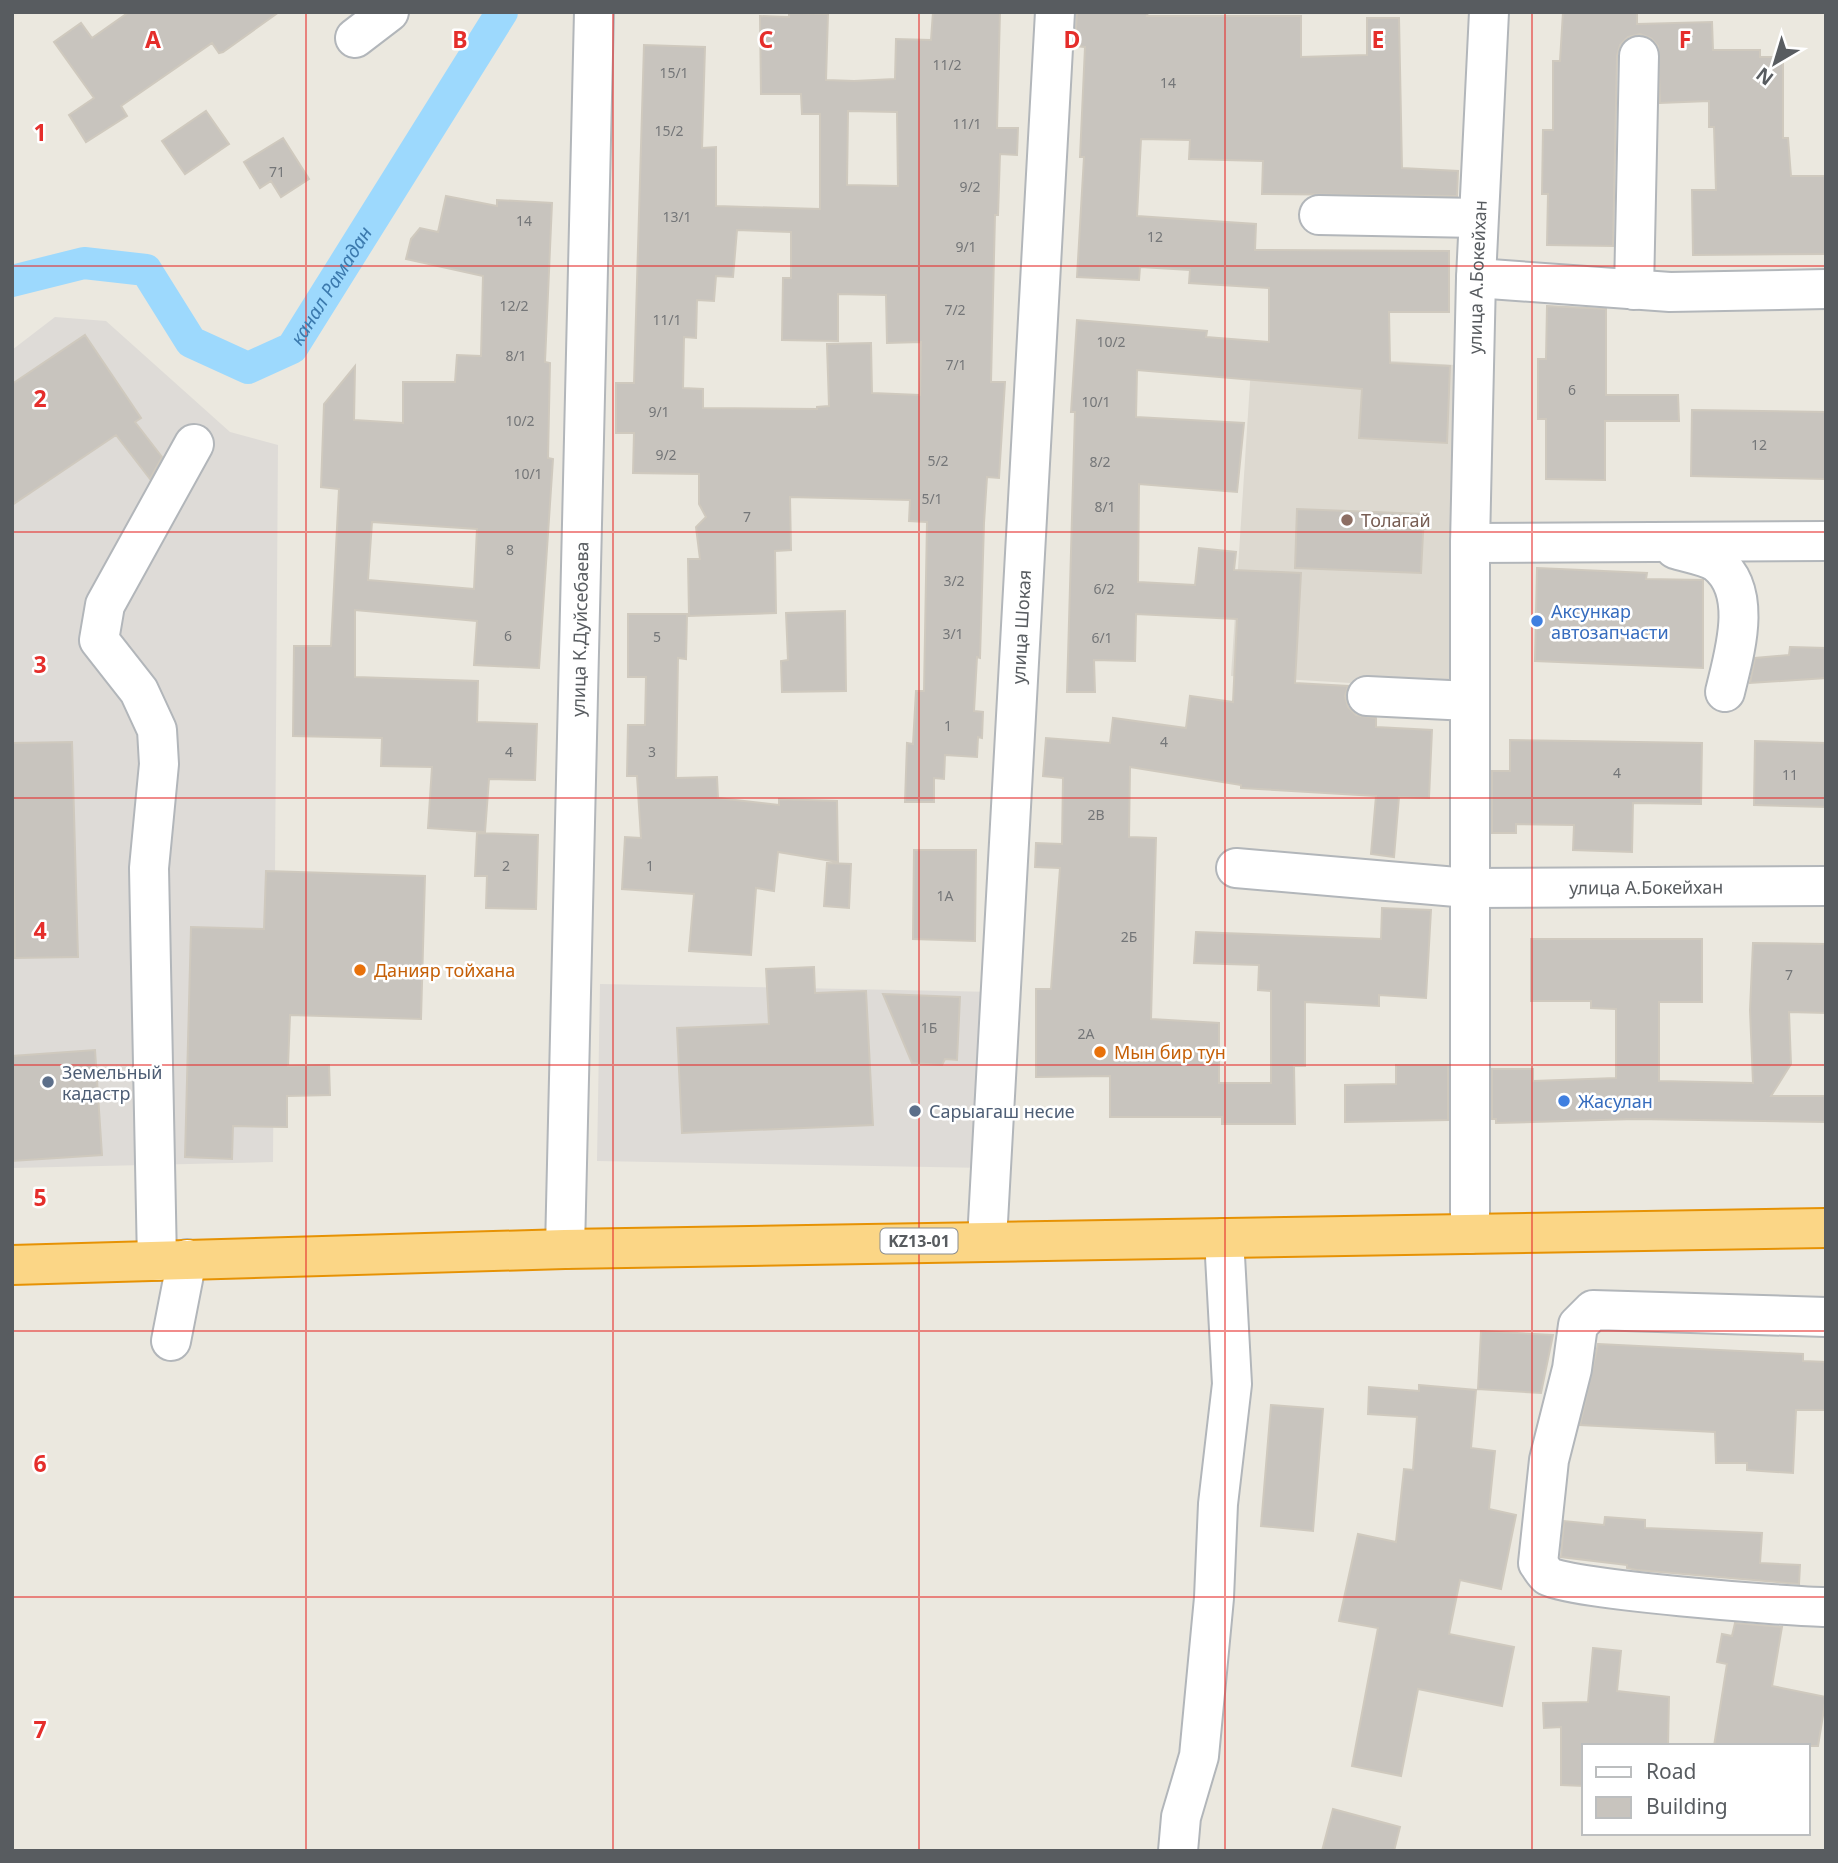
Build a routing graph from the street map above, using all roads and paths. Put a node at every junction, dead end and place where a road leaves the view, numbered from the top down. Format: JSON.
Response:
{"nodes":[{"id":1,"x":389,"y":12,"type":"edge"},
{"id":2,"x":594,"y":12,"type":"edge"},
{"id":3,"x":1055,"y":12,"type":"edge"},
{"id":4,"x":1489,"y":12,"type":"edge"},
{"id":5,"x":355,"y":38,"type":"dead end"},
{"id":6,"x":1639,"y":56,"type":"dead end"},
{"id":7,"x":1319,"y":215,"type":"dead end"},
{"id":8,"x":1478,"y":218,"type":"junction"},
{"id":9,"x":1476,"y":278,"type":"junction"},
{"id":10,"x":1826,"y":289,"type":"edge"},
{"id":11,"x":1634,"y":290,"type":"junction"},
{"id":12,"x":194,"y":444,"type":"dead end"},
{"id":13,"x":1826,"y":541,"type":"edge"},
{"id":14,"x":1650,"y":542,"type":"junction"},
{"id":15,"x":1470,"y":543,"type":"junction"},
{"id":16,"x":1726,"y":692,"type":"dead end"},
{"id":17,"x":1367,"y":696,"type":"dead end"},
{"id":18,"x":1469,"y":701,"type":"junction"},
{"id":19,"x":1236,"y":868,"type":"dead end"},
{"id":20,"x":1826,"y":886,"type":"edge"},
{"id":21,"x":1468,"y":888,"type":"junction"},
{"id":22,"x":1826,"y":1228,"type":"edge"},
{"id":23,"x":1470,"y":1234,"type":"junction"},
{"id":24,"x":1224,"y":1238,"type":"junction"},
{"id":25,"x":987,"y":1240,"type":"junction"},
{"id":26,"x":565,"y":1248,"type":"junction"},
{"id":27,"x":172,"y":1260,"type":"junction"},
{"id":28,"x":12,"y":1265,"type":"edge"},
{"id":29,"x":1826,"y":1317,"type":"edge"},
{"id":30,"x":171,"y":1341,"type":"dead end"},
{"id":31,"x":1826,"y":1607,"type":"edge"},
{"id":32,"x":1178,"y":1851,"type":"edge"}],
"edges":[{"from":1,"to":5,"type":"street"},
{"from":2,"to":26,"type":"street","name":"улица К.Дуйсебаева"},
{"from":3,"to":25,"type":"street","name":"улица Шокая"},
{"from":4,"to":8,"type":"street","name":"улица А.Бокейхан"},
{"from":6,"to":11,"type":"street"},
{"from":7,"to":8,"type":"street"},
{"from":8,"to":9,"type":"street","name":"улица А.Бокейхан"},
{"from":9,"to":11,"type":"street"},
{"from":9,"to":15,"type":"street","name":"улица А.Бокейхан"},
{"from":10,"to":11,"type":"street"},
{"from":12,"to":27,"type":"street"},
{"from":13,"to":14,"type":"street"},
{"from":14,"to":15,"type":"street"},
{"from":14,"to":16,"type":"street"},
{"from":15,"to":18,"type":"street","name":"улица А.Бокейхан"},
{"from":17,"to":18,"type":"street"},
{"from":18,"to":21,"type":"street","name":"улица А.Бокейхан"},
{"from":19,"to":21,"type":"street","name":"улица А.Бокейхан"},
{"from":20,"to":21,"type":"street","name":"улица А.Бокейхан"},
{"from":21,"to":23,"type":"street","name":"улица А.Бокейхан"},
{"from":22,"to":23,"type":"highway","number":"KZ13-01"},
{"from":23,"to":24,"type":"highway","number":"KZ13-01"},
{"from":24,"to":25,"type":"highway","number":"KZ13-01"},
{"from":24,"to":32,"type":"street"},
{"from":25,"to":26,"type":"highway","number":"KZ13-01"},
{"from":26,"to":27,"type":"highway","number":"KZ13-01"},
{"from":27,"to":28,"type":"highway","number":"KZ13-01"},
{"from":27,"to":30,"type":"street"},
{"from":29,"to":31,"type":"street"}]}
